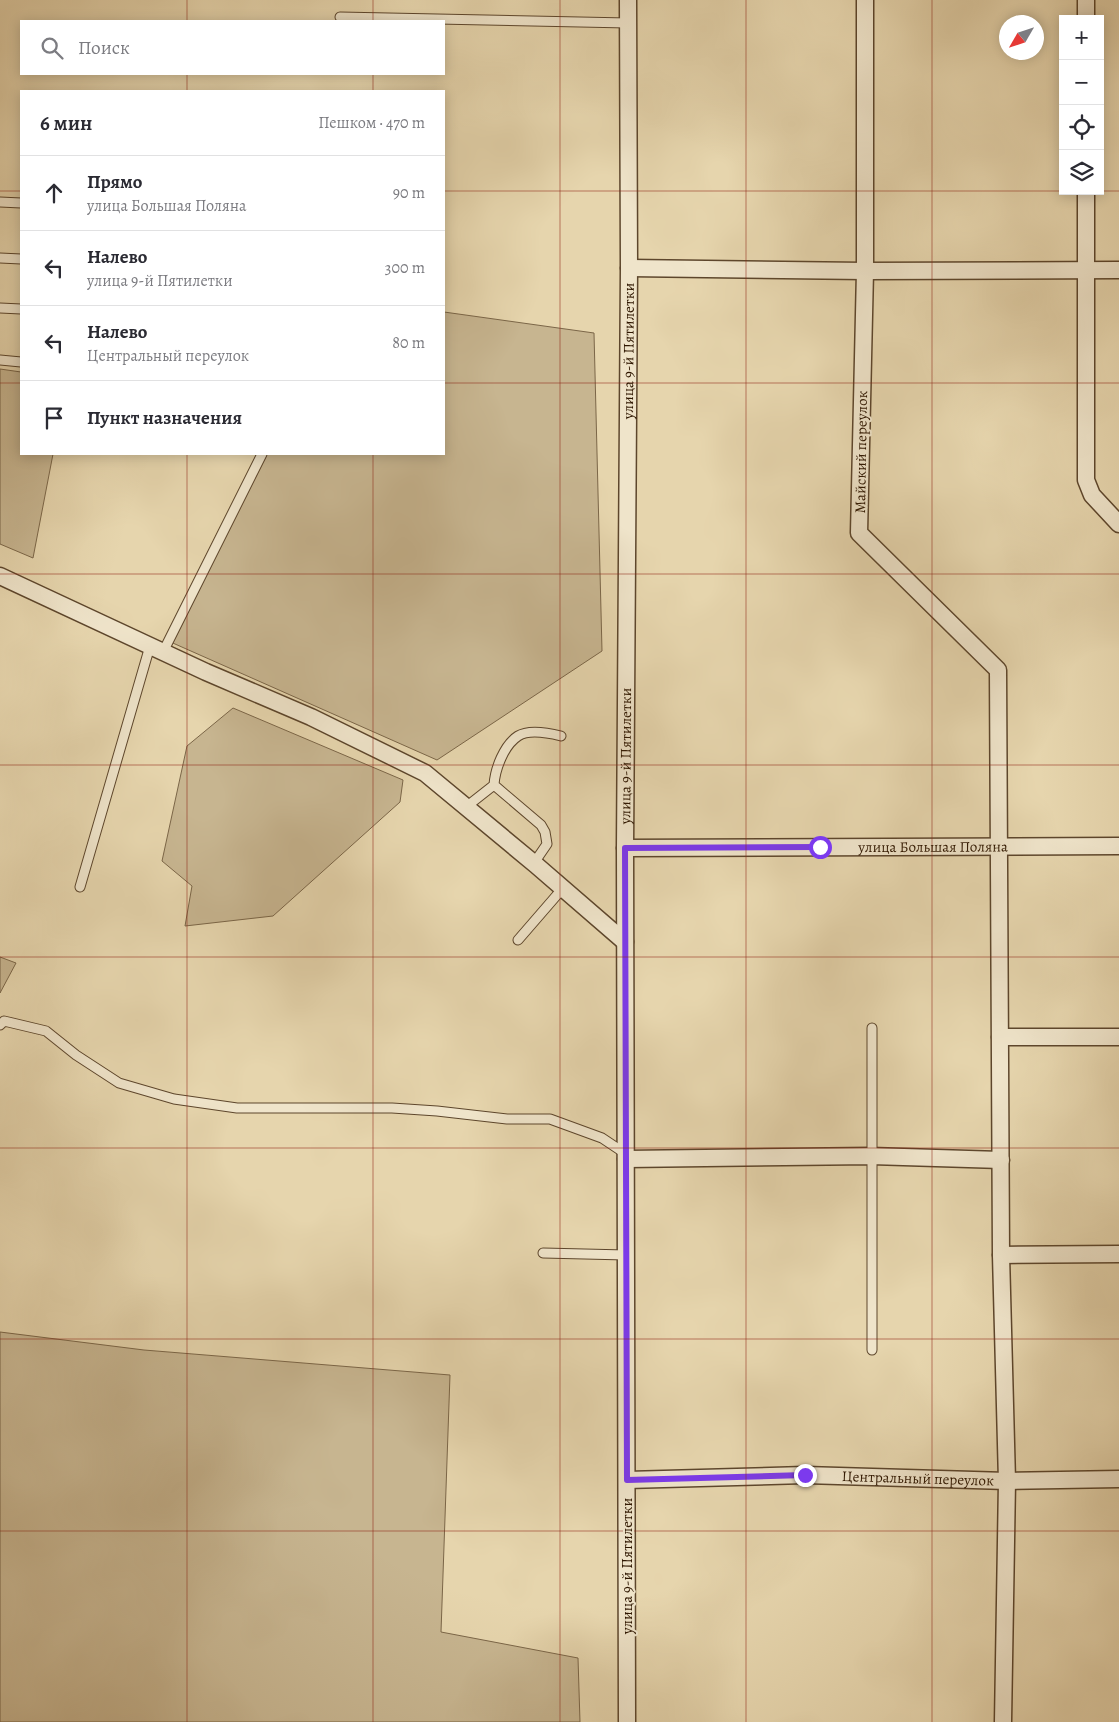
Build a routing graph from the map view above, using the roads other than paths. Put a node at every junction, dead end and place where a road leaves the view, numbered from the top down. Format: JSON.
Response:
{"nodes":[{"id":1,"x":628,"y":0,"type":"edge"},
{"id":2,"x":865,"y":0,"type":"edge"},
{"id":3,"x":1086,"y":0,"type":"edge"},
{"id":4,"x":1086,"y":15,"type":"edge"},
{"id":5,"x":340,"y":17,"type":"dead end"},
{"id":6,"x":628,"y":23,"type":"junction"},
{"id":7,"x":1086,"y":195,"type":"edge"},
{"id":8,"x":0,"y":202,"type":"edge"},
{"id":9,"x":20,"y":203,"type":"edge"},
{"id":10,"x":0,"y":258,"type":"edge"},
{"id":11,"x":20,"y":259,"type":"edge"},
{"id":12,"x":629,"y":268,"type":"junction"},
{"id":13,"x":1086,"y":270,"type":"junction"},
{"id":14,"x":1119,"y":270,"type":"edge"},
{"id":15,"x":865,"y":271,"type":"junction"},
{"id":16,"x":0,"y":308,"type":"edge"},
{"id":17,"x":20,"y":309,"type":"edge"},
{"id":18,"x":0,"y":360,"type":"edge"},
{"id":19,"x":20,"y":362,"type":"edge"},
{"id":20,"x":261,"y":455,"type":"edge"},
{"id":21,"x":1119,"y":524,"type":"edge"},
{"id":22,"x":0,"y":576,"type":"edge"},
{"id":23,"x":156,"y":649,"type":"junction"},
{"id":24,"x":561,"y":736,"type":"dead end"},
{"id":25,"x":494,"y":785,"type":"junction"},
{"id":26,"x":466,"y":807,"type":"junction"},
{"id":27,"x":1000,"y":846,"type":"junction"},
{"id":28,"x":1119,"y":846,"type":"edge"},
{"id":29,"x":625,"y":848,"type":"junction"},
{"id":30,"x":534,"y":863,"type":"junction"},
{"id":31,"x":80,"y":887,"type":"dead end"},
{"id":32,"x":563,"y":888,"type":"junction"},
{"id":33,"x":518,"y":940,"type":"dead end"},
{"id":34,"x":625,"y":942,"type":"junction"},
{"id":35,"x":0,"y":1025,"type":"edge"},
{"id":36,"x":872,"y":1028,"type":"dead end"},
{"id":37,"x":1119,"y":1037,"type":"edge"},
{"id":38,"x":1000,"y":1038,"type":"junction"},
{"id":39,"x":626,"y":1156,"type":"junction"},
{"id":40,"x":871,"y":1156,"type":"junction"},
{"id":41,"x":1000,"y":1160,"type":"junction"},
{"id":42,"x":543,"y":1253,"type":"dead end"},
{"id":43,"x":1119,"y":1254,"type":"edge"},
{"id":44,"x":626,"y":1255,"type":"junction"},
{"id":45,"x":1001,"y":1256,"type":"junction"},
{"id":46,"x":872,"y":1350,"type":"dead end"},
{"id":47,"x":1119,"y":1479,"type":"edge"},
{"id":48,"x":627,"y":1480,"type":"junction"},
{"id":49,"x":1007,"y":1481,"type":"junction"},
{"id":50,"x":627,"y":1722,"type":"edge"},
{"id":51,"x":1003,"y":1722,"type":"edge"}],
"edges":[{"from":1,"to":6,"type":"street","name":"улица 9-й Пятилетки"},
{"from":2,"to":15,"type":"street","name":"Майский переулок"},
{"from":3,"to":4,"type":"street"},
{"from":5,"to":6,"type":"lane"},
{"from":6,"to":12,"type":"street","name":"улица 9-й Пятилетки"},
{"from":7,"to":13,"type":"street"},
{"from":8,"to":9,"type":"lane"},
{"from":10,"to":11,"type":"lane"},
{"from":12,"to":15,"type":"street"},
{"from":12,"to":29,"type":"street","name":"улица 9-й Пятилетки"},
{"from":13,"to":14,"type":"street"},
{"from":13,"to":15,"type":"street"},
{"from":13,"to":21,"type":"street"},
{"from":15,"to":27,"type":"street","name":"Майский переулок"},
{"from":16,"to":17,"type":"lane"},
{"from":18,"to":19,"type":"lane"},
{"from":20,"to":23,"type":"lane"},
{"from":22,"to":23,"type":"street"},
{"from":23,"to":26,"type":"street"},
{"from":23,"to":31,"type":"lane"},
{"from":24,"to":25,"type":"lane"},
{"from":25,"to":26,"type":"lane"},
{"from":25,"to":30,"type":"lane"},
{"from":26,"to":30,"type":"street"},
{"from":27,"to":28,"type":"street","name":"улица Большая Поляна"},
{"from":27,"to":29,"type":"street","name":"улица Большая Поляна"},
{"from":27,"to":38,"type":"street","name":"Майский переулок"},
{"from":29,"to":34,"type":"street","name":"улица 9-й Пятилетки"},
{"from":30,"to":32,"type":"street"},
{"from":32,"to":33,"type":"lane"},
{"from":32,"to":34,"type":"street"},
{"from":34,"to":39,"type":"street","name":"улица 9-й Пятилетки"},
{"from":35,"to":39,"type":"lane"},
{"from":36,"to":40,"type":"lane"},
{"from":37,"to":38,"type":"street"},
{"from":38,"to":41,"type":"street","name":"Майский переулок"},
{"from":39,"to":40,"type":"street"},
{"from":39,"to":44,"type":"street","name":"улица 9-й Пятилетки"},
{"from":40,"to":41,"type":"street"},
{"from":40,"to":46,"type":"lane"},
{"from":41,"to":45,"type":"street","name":"Майский переулок"},
{"from":42,"to":44,"type":"lane"},
{"from":43,"to":45,"type":"street"},
{"from":44,"to":48,"type":"street","name":"улица 9-й Пятилетки"},
{"from":45,"to":49,"type":"street","name":"Майский переулок"},
{"from":47,"to":49,"type":"street","name":"Центральный переулок"},
{"from":48,"to":49,"type":"street","name":"Центральный переулок"},
{"from":48,"to":50,"type":"street","name":"улица 9-й Пятилетки"},
{"from":49,"to":51,"type":"street","name":"Майский переулок"}]}
